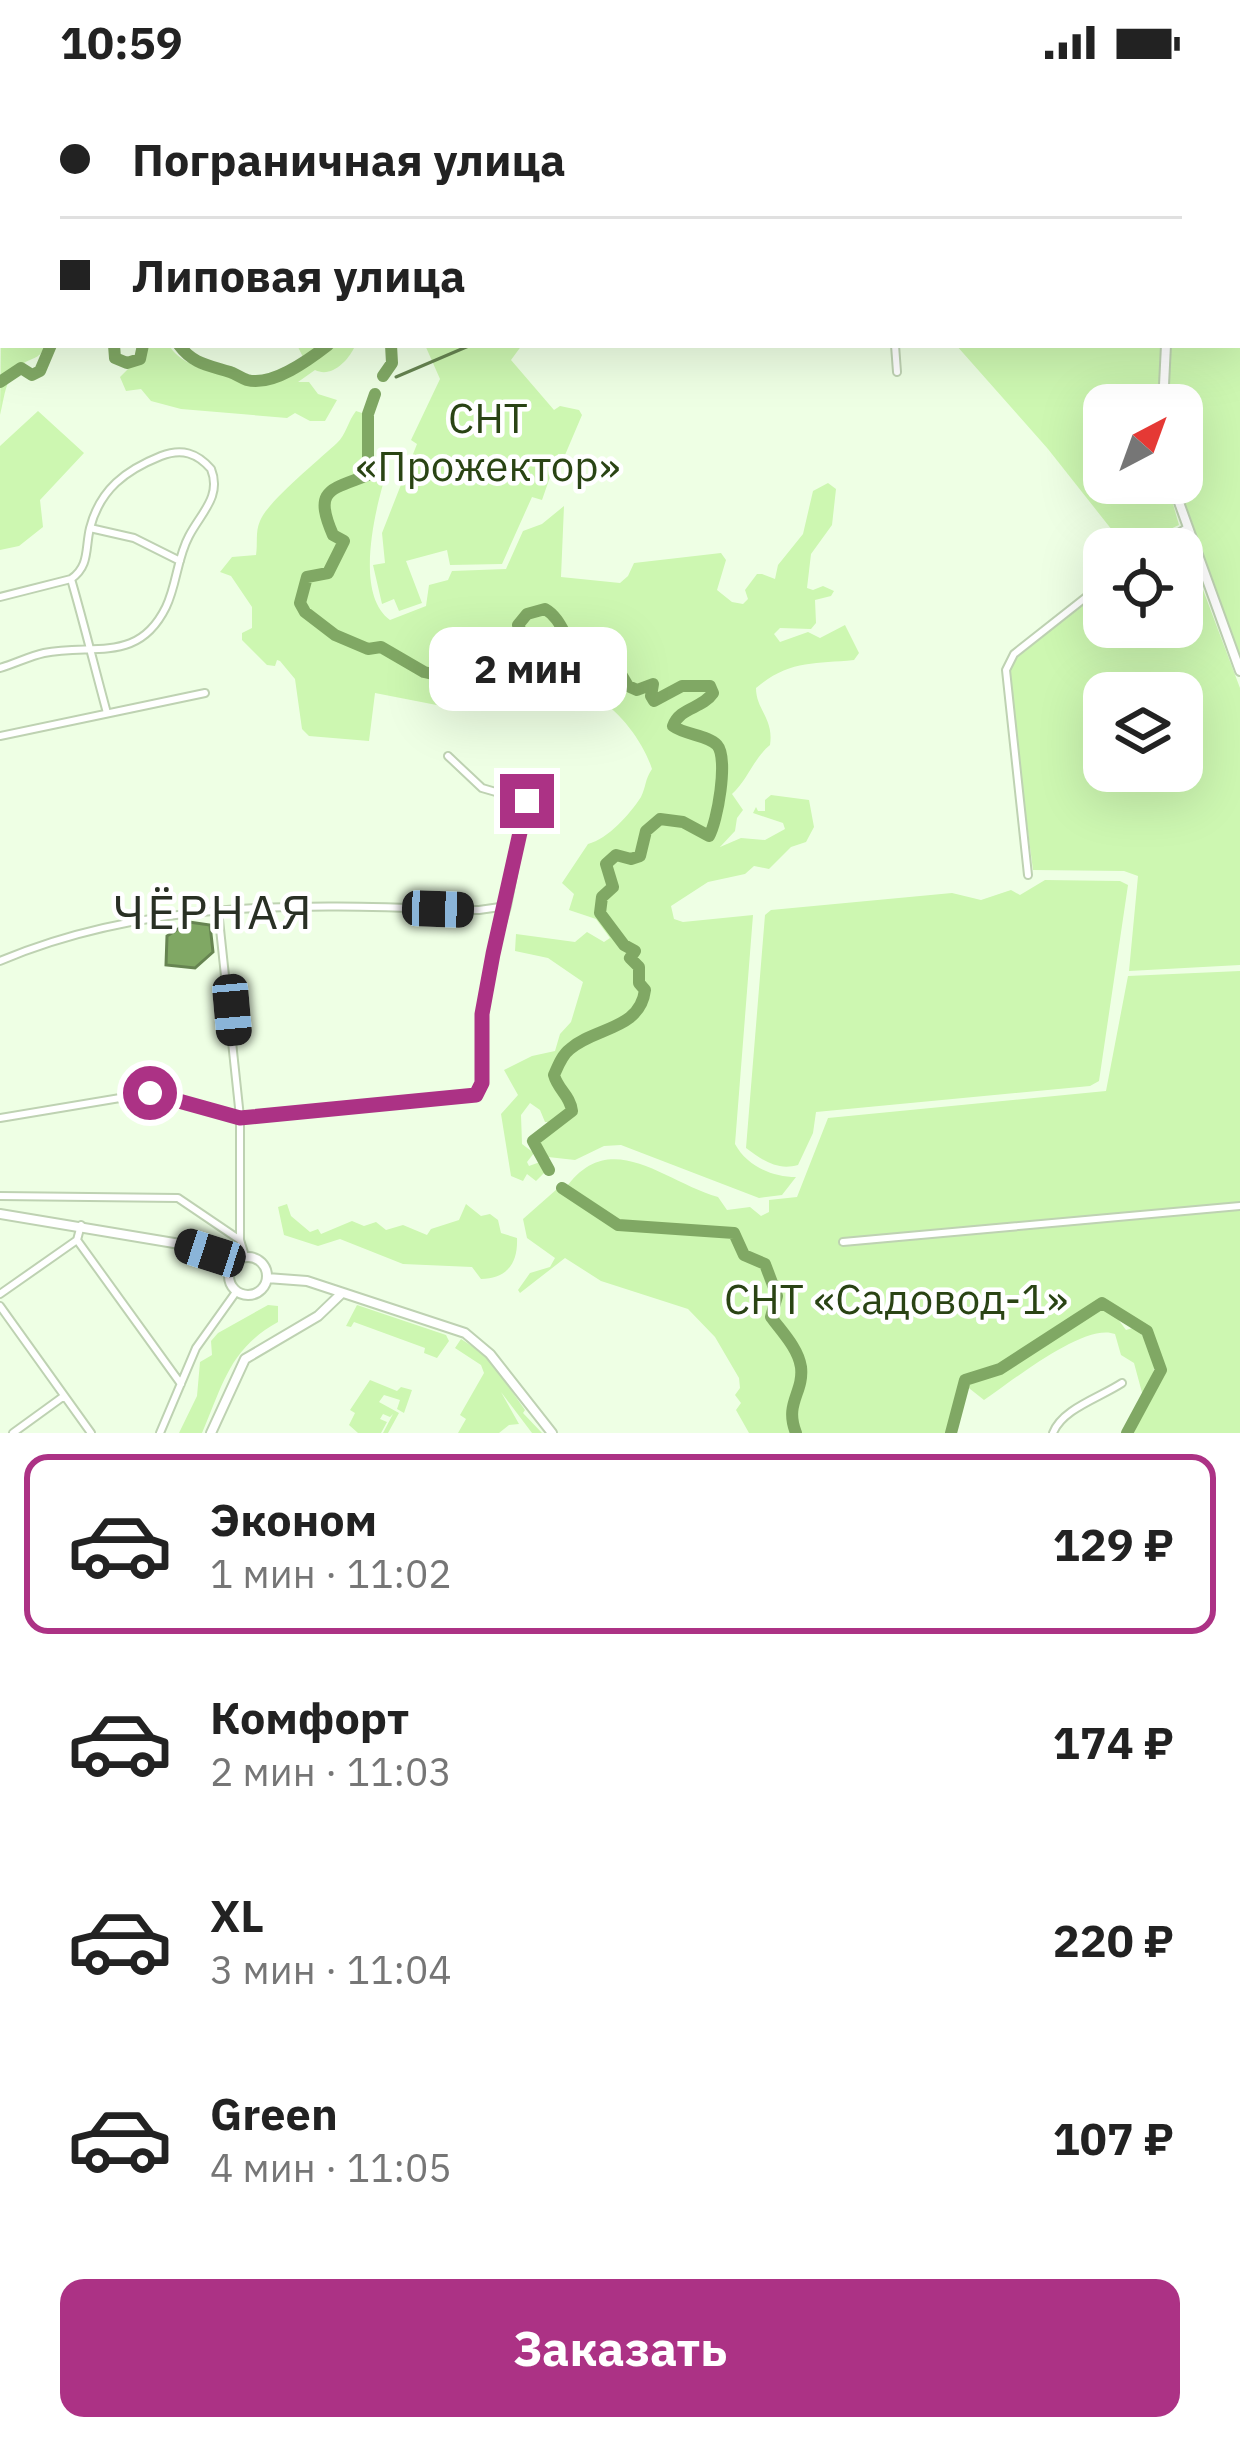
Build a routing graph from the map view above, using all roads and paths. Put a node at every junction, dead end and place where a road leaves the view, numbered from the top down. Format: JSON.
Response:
{"nodes":[{"id":1,"x":895,"y":348,"type":"edge"},
{"id":2,"x":1166,"y":348,"type":"edge"},
{"id":3,"x":897,"y":372,"type":"dead end"},
{"id":4,"x":1164,"y":384,"type":"edge"},
{"id":5,"x":90,"y":528,"type":"junction"},
{"id":6,"x":179,"y":561,"type":"junction"},
{"id":7,"x":1203,"y":575,"type":"edge"},
{"id":8,"x":71,"y":579,"type":"junction"},
{"id":9,"x":0,"y":597,"type":"edge"},
{"id":10,"x":1083,"y":600,"type":"edge"},
{"id":11,"x":90,"y":651,"type":"junction"},
{"id":12,"x":0,"y":668,"type":"edge"},
{"id":13,"x":1240,"y":671,"type":"edge"},
{"id":14,"x":206,"y":694,"type":"dead end"},
{"id":15,"x":107,"y":713,"type":"junction"},
{"id":16,"x":0,"y":736,"type":"edge"},
{"id":17,"x":448,"y":756,"type":"dead end"},
{"id":18,"x":1028,"y":875,"type":"dead end"},
{"id":19,"x":507,"y":906,"type":"junction"},
{"id":20,"x":218,"y":910,"type":"junction"},
{"id":21,"x":0,"y":961,"type":"edge"},
{"id":22,"x":0,"y":1118,"type":"edge"},
{"id":23,"x":240,"y":1118,"type":"junction"},
{"id":24,"x":0,"y":1196,"type":"edge"},
{"id":25,"x":1240,"y":1206,"type":"edge"},
{"id":26,"x":0,"y":1214,"type":"edge"},
{"id":27,"x":81,"y":1225,"type":"junction"},
{"id":28,"x":77,"y":1240,"type":"junction"},
{"id":29,"x":240,"y":1240,"type":"junction"},
{"id":30,"x":843,"y":1242,"type":"dead end"},
{"id":31,"x":245,"y":1256,"type":"junction"},
{"id":32,"x":231,"y":1266,"type":"junction"},
{"id":33,"x":267,"y":1278,"type":"junction"},
{"id":34,"x":236,"y":1292,"type":"junction"},
{"id":35,"x":342,"y":1293,"type":"junction"},
{"id":36,"x":0,"y":1294,"type":"edge"},
{"id":37,"x":0,"y":1306,"type":"edge"},
{"id":38,"x":1122,"y":1383,"type":"dead end"},
{"id":39,"x":181,"y":1384,"type":"junction"},
{"id":40,"x":64,"y":1396,"type":"junction"},
{"id":41,"x":13,"y":1433,"type":"edge"},
{"id":42,"x":91,"y":1433,"type":"edge"},
{"id":43,"x":160,"y":1433,"type":"edge"},
{"id":44,"x":211,"y":1433,"type":"edge"},
{"id":45,"x":552,"y":1433,"type":"edge"},
{"id":46,"x":1052,"y":1433,"type":"edge"}],
"edges":[{"from":1,"to":3,"type":"street"},
{"from":2,"to":4,"type":"street"},
{"from":5,"to":6,"type":"street"},
{"from":5,"to":6,"type":"street"},
{"from":5,"to":8,"type":"street"},
{"from":6,"to":11,"type":"street"},
{"from":7,"to":13,"type":"street"},
{"from":8,"to":9,"type":"street"},
{"from":8,"to":11,"type":"street"},
{"from":10,"to":18,"type":"street"},
{"from":11,"to":12,"type":"street"},
{"from":11,"to":15,"type":"street"},
{"from":14,"to":15,"type":"street"},
{"from":15,"to":16,"type":"street"},
{"from":17,"to":19,"type":"street"},
{"from":19,"to":20,"type":"street"},
{"from":19,"to":23,"type":"street"},
{"from":20,"to":21,"type":"street"},
{"from":20,"to":23,"type":"street"},
{"from":22,"to":23,"type":"street"},
{"from":23,"to":29,"type":"street"},
{"from":24,"to":29,"type":"street"},
{"from":25,"to":30,"type":"street"},
{"from":26,"to":27,"type":"street"},
{"from":27,"to":28,"type":"street"},
{"from":27,"to":32,"type":"street"},
{"from":28,"to":36,"type":"street"},
{"from":28,"to":39,"type":"street"},
{"from":29,"to":31,"type":"street"},
{"from":31,"to":32,"type":"street"},
{"from":31,"to":33,"type":"street"},
{"from":32,"to":34,"type":"street"},
{"from":33,"to":34,"type":"street"},
{"from":33,"to":35,"type":"street"},
{"from":34,"to":39,"type":"street"},
{"from":35,"to":44,"type":"street"},
{"from":35,"to":45,"type":"street"},
{"from":37,"to":40,"type":"street"},
{"from":38,"to":46,"type":"street"},
{"from":39,"to":43,"type":"street"},
{"from":40,"to":41,"type":"street"},
{"from":40,"to":42,"type":"street"}]}
